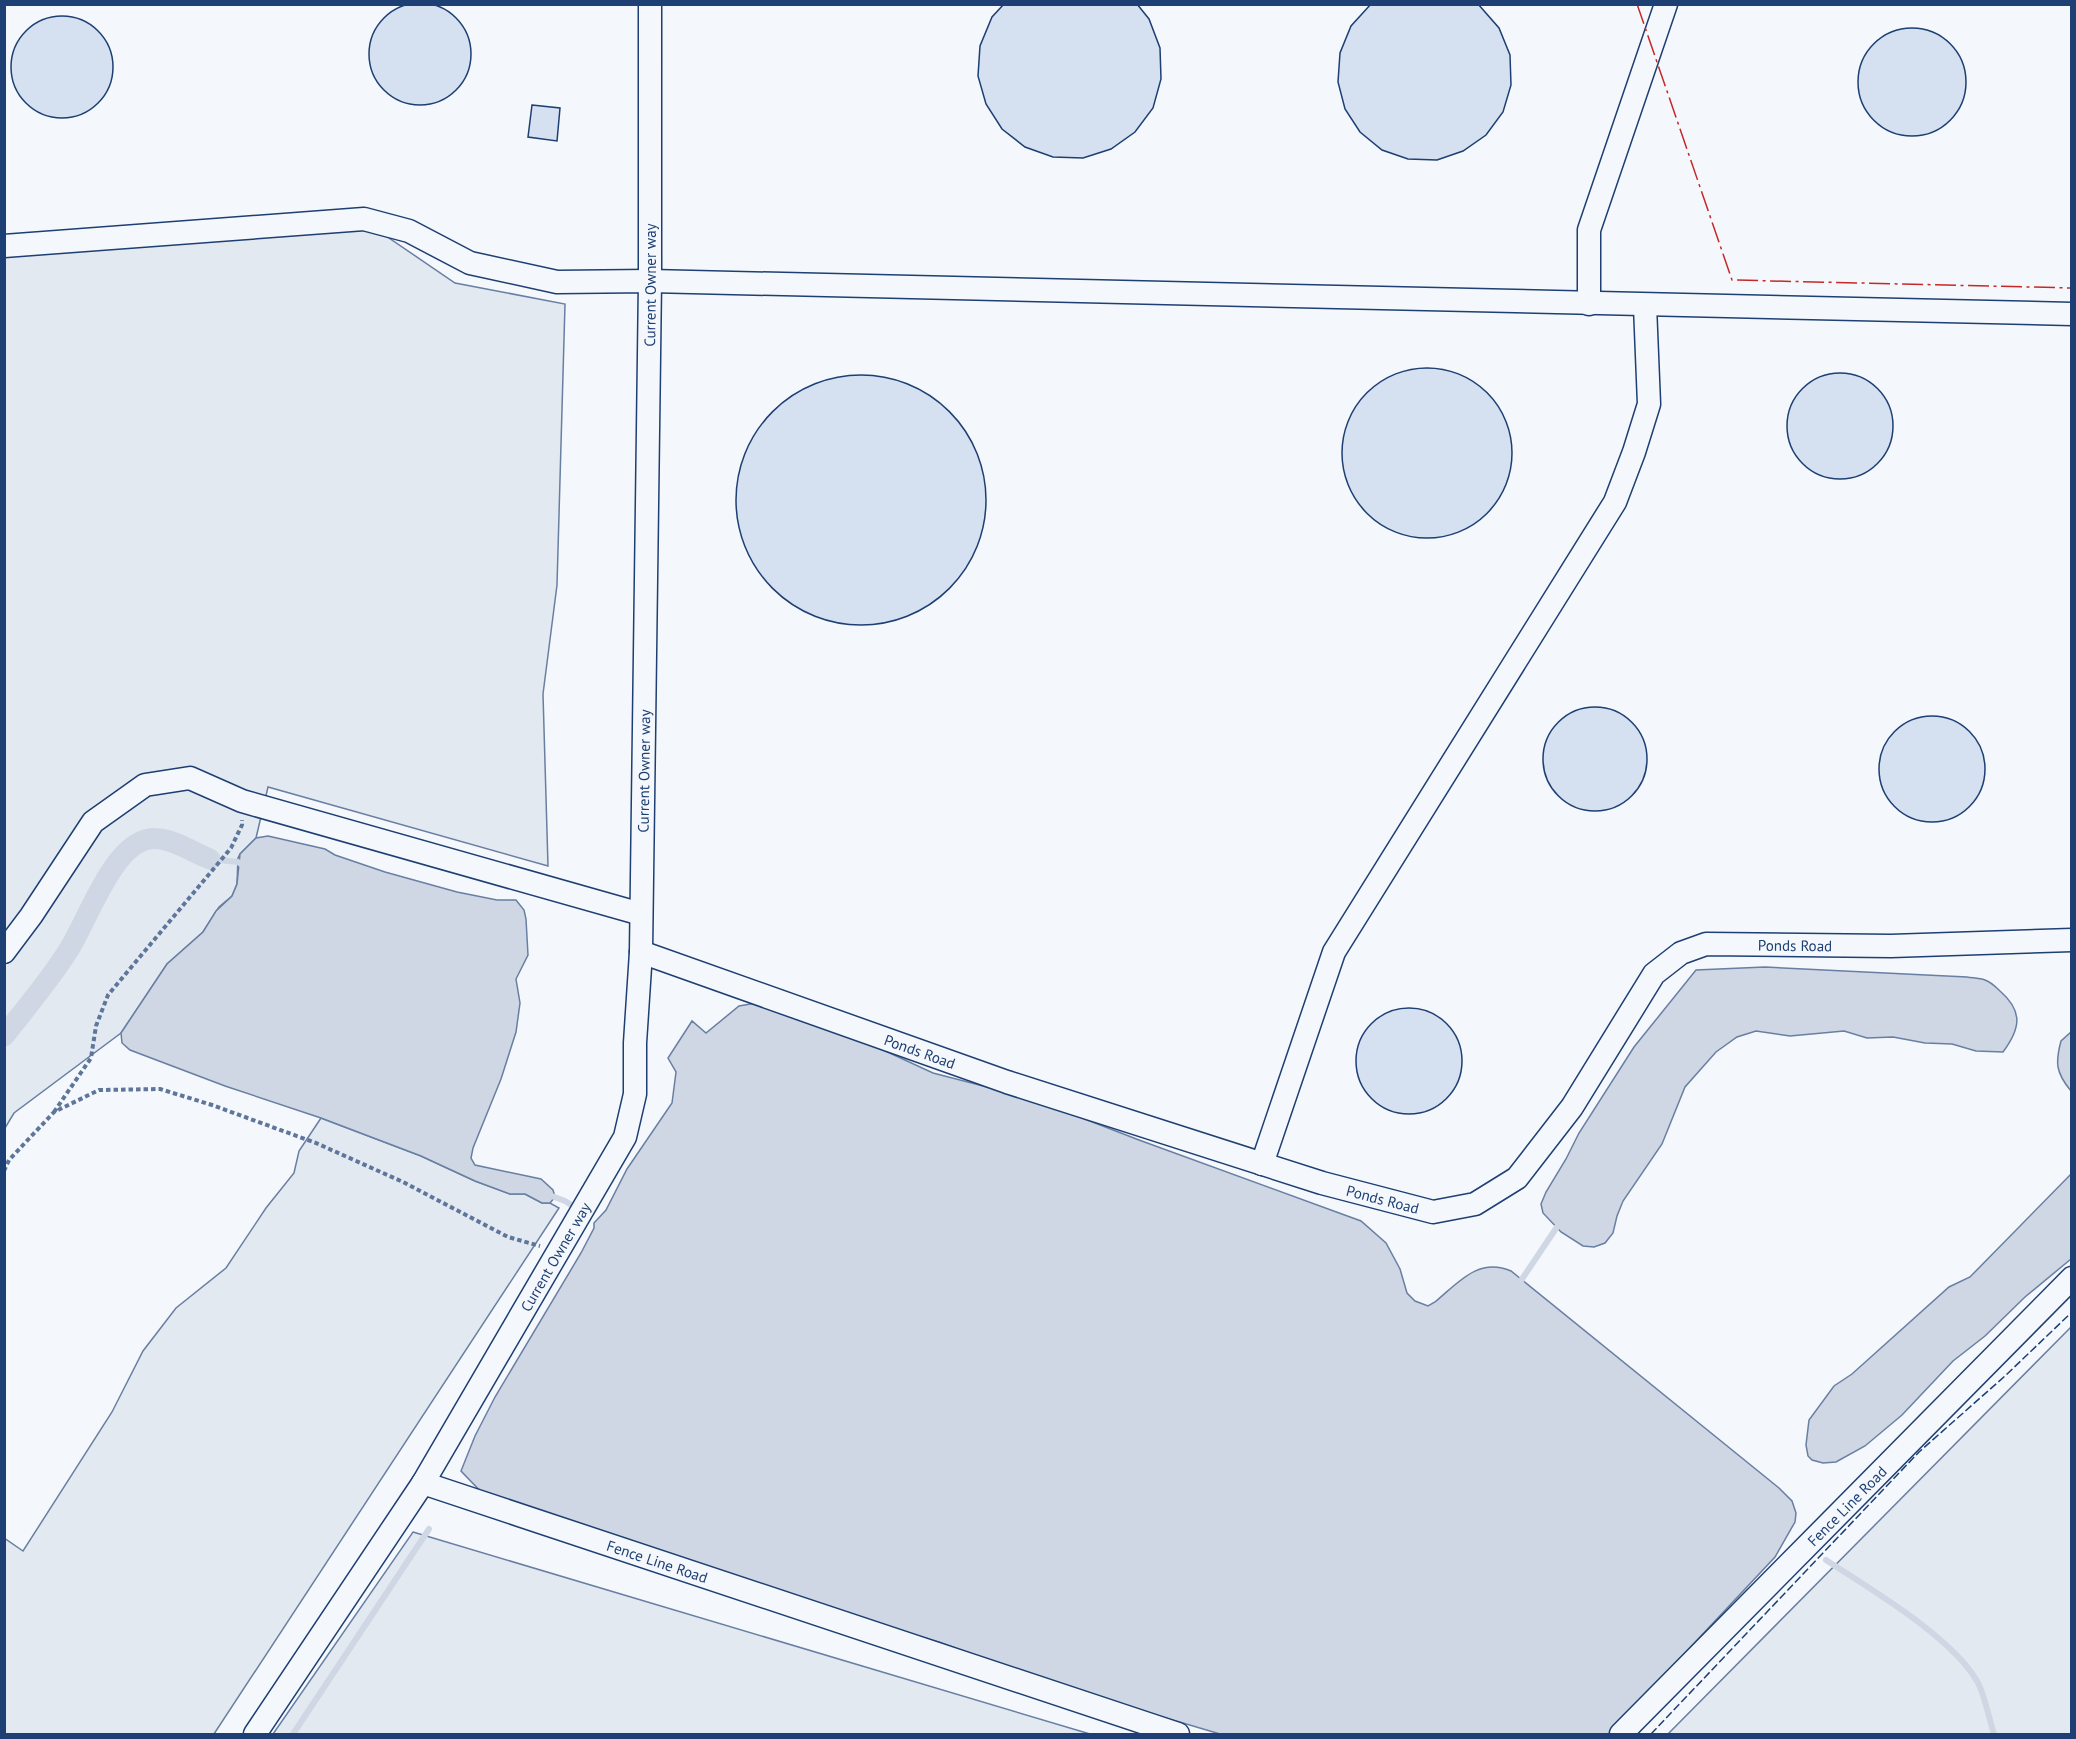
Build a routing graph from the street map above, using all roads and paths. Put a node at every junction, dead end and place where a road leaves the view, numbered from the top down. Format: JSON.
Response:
{"nodes":[{"id":1,"x":650,"y":4,"type":"edge"},
{"id":2,"x":1666,"y":4,"type":"edge"},
{"id":3,"x":4,"y":246,"type":"edge"},
{"id":4,"x":650,"y":281,"type":"junction"},
{"id":5,"x":1589,"y":304,"type":"junction"},
{"id":6,"x":1645,"y":306,"type":"junction"},
{"id":7,"x":2072,"y":314,"type":"edge"},
{"id":8,"x":242,"y":801,"type":"junction"},
{"id":9,"x":641,"y":914,"type":"junction"},
{"id":10,"x":2072,"y":940,"type":"edge"},
{"id":11,"x":4,"y":952,"type":"edge"},
{"id":12,"x":641,"y":952,"type":"junction"},
{"id":13,"x":54,"y":1112,"type":"junction"},
{"id":14,"x":1262,"y":1164,"type":"junction"},
{"id":15,"x":4,"y":1171,"type":"edge"},
{"id":16,"x":558,"y":1252,"type":"junction"},
{"id":17,"x":2072,"y":1278,"type":"edge"},
{"id":18,"x":423,"y":1483,"type":"junction"},
{"id":19,"x":255,"y":1734,"type":"edge"},
{"id":20,"x":1179,"y":1734,"type":"edge"},
{"id":21,"x":1621,"y":1734,"type":"edge"}],
"edges":[{"from":1,"to":4,"type":"street","name":"Current Owner way"},
{"from":2,"to":5,"type":"street"},
{"from":3,"to":4,"type":"street"},
{"from":4,"to":5,"type":"street"},
{"from":4,"to":9,"type":"street","name":"Current Owner way"},
{"from":5,"to":6,"type":"street"},
{"from":6,"to":7,"type":"street"},
{"from":6,"to":14,"type":"street"},
{"from":8,"to":9,"type":"street"},
{"from":8,"to":11,"type":"street"},
{"from":8,"to":13,"type":"path"},
{"from":9,"to":12,"type":"street","name":"Current Owner way"},
{"from":10,"to":14,"type":"street","name":"Ponds Road"},
{"from":12,"to":14,"type":"street","name":"Ponds Road"},
{"from":12,"to":16,"type":"street","name":"Current Owner way"},
{"from":13,"to":15,"type":"path"},
{"from":13,"to":16,"type":"path"},
{"from":16,"to":18,"type":"street","name":"Current Owner way"},
{"from":17,"to":21,"type":"street","name":"Fence Line Road"},
{"from":18,"to":19,"type":"street"},
{"from":18,"to":20,"type":"street","name":"Fence Line Road"}]}
